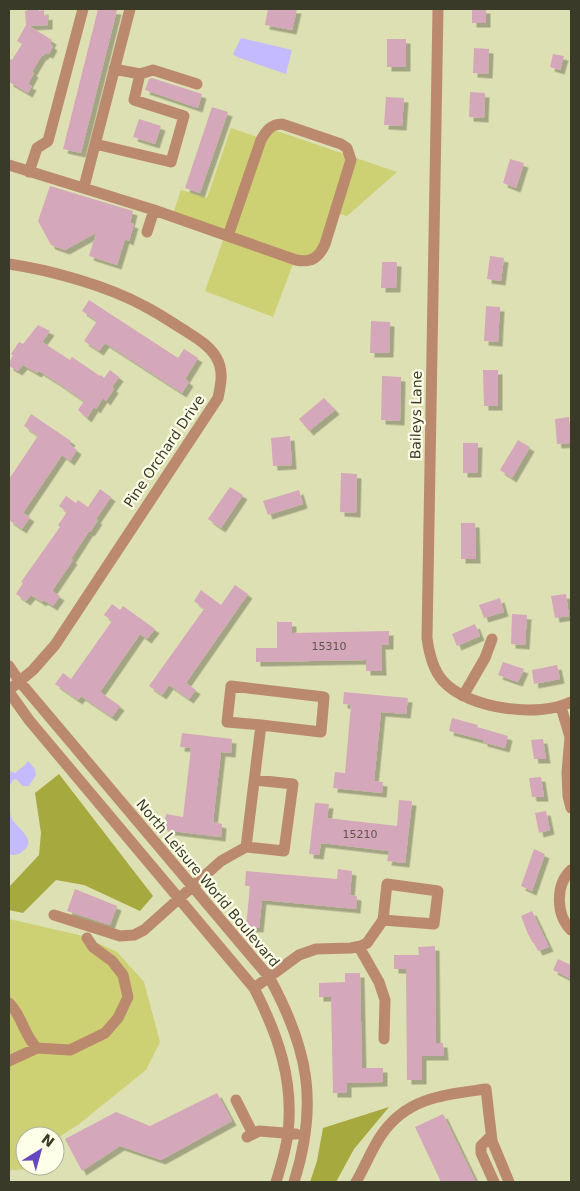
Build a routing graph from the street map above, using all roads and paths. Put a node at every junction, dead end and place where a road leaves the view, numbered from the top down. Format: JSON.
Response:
{"nodes":[{"id":1,"x":83,"y":9,"type":"edge"},
{"id":2,"x":130,"y":9,"type":"edge"},
{"id":3,"x":438,"y":9,"type":"edge"},
{"id":4,"x":114,"y":69,"type":"junction"},
{"id":5,"x":140,"y":74,"type":"junction"},
{"id":6,"x":197,"y":84,"type":"dead end"},
{"id":7,"x":95,"y":144,"type":"junction"},
{"id":8,"x":9,"y":165,"type":"edge"},
{"id":9,"x":29,"y":172,"type":"junction"},
{"id":10,"x":84,"y":187,"type":"junction"},
{"id":11,"x":154,"y":210,"type":"junction"},
{"id":12,"x":146,"y":232,"type":"dead end"},
{"id":13,"x":228,"y":236,"type":"junction"},
{"id":14,"x":9,"y":264,"type":"edge"},
{"id":15,"x":492,"y":639,"type":"dead end"},
{"id":16,"x":9,"y":666,"type":"edge"},
{"id":17,"x":20,"y":682,"type":"junction"},
{"id":18,"x":9,"y":691,"type":"edge"},
{"id":19,"x":463,"y":696,"type":"junction"},
{"id":20,"x":566,"y":705,"type":"edge"},
{"id":21,"x":262,"y":725,"type":"junction"},
{"id":22,"x":255,"y":780,"type":"junction"},
{"id":23,"x":571,"y":808,"type":"edge"},
{"id":24,"x":246,"y":847,"type":"junction"},
{"id":25,"x":571,"y":870,"type":"edge"},
{"id":26,"x":192,"y":886,"type":"junction"},
{"id":27,"x":180,"y":899,"type":"junction"},
{"id":28,"x":54,"y":915,"type":"dead end"},
{"id":29,"x":384,"y":920,"type":"junction"},
{"id":30,"x":571,"y":930,"type":"edge"},
{"id":31,"x":87,"y":938,"type":"dead end"},
{"id":32,"x":360,"y":947,"type":"junction"},
{"id":33,"x":269,"y":977,"type":"junction"},
{"id":34,"x":254,"y":988,"type":"junction"},
{"id":35,"x":9,"y":1003,"type":"edge"},
{"id":36,"x":384,"y":1039,"type":"dead end"},
{"id":37,"x":37,"y":1048,"type":"junction"},
{"id":38,"x":9,"y":1061,"type":"edge"},
{"id":39,"x":236,"y":1100,"type":"dead end"},
{"id":40,"x":288,"y":1133,"type":"junction"},
{"id":41,"x":305,"y":1136,"type":"junction"},
{"id":42,"x":491,"y":1136,"type":"junction"},
{"id":43,"x":276,"y":1182,"type":"edge"},
{"id":44,"x":294,"y":1182,"type":"edge"},
{"id":45,"x":356,"y":1182,"type":"edge"},
{"id":46,"x":494,"y":1182,"type":"edge"},
{"id":47,"x":509,"y":1182,"type":"edge"}],
"edges":[{"from":1,"to":9,"type":"street"},
{"from":2,"to":4,"type":"street"},
{"from":3,"to":19,"type":"street","name":"Baileys Lane"},
{"from":4,"to":5,"type":"street"},
{"from":4,"to":7,"type":"street"},
{"from":5,"to":6,"type":"street"},
{"from":5,"to":7,"type":"street"},
{"from":7,"to":10,"type":"street"},
{"from":8,"to":9,"type":"street"},
{"from":9,"to":10,"type":"street"},
{"from":10,"to":11,"type":"street"},
{"from":11,"to":12,"type":"street"},
{"from":11,"to":13,"type":"street"},
{"from":13,"to":13,"type":"street"},
{"from":14,"to":17,"type":"street","name":"Pine Orchard Drive"},
{"from":15,"to":19,"type":"street"},
{"from":16,"to":17,"type":"street","name":"North Leisure World Boulevard"},
{"from":17,"to":18,"type":"street","name":"Pine Orchard Drive"},
{"from":17,"to":26,"type":"street","name":"North Leisure World Boulevard"},
{"from":18,"to":27,"type":"street"},
{"from":19,"to":20,"type":"street","name":"Baileys Lane"},
{"from":20,"to":23,"type":"street"},
{"from":21,"to":21,"type":"street"},
{"from":21,"to":22,"type":"street"},
{"from":22,"to":24,"type":"street"},
{"from":22,"to":24,"type":"street"},
{"from":24,"to":26,"type":"street"},
{"from":25,"to":30,"type":"street"},
{"from":26,"to":27,"type":"street"},
{"from":26,"to":33,"type":"street","name":"North Leisure World Boulevard"},
{"from":27,"to":28,"type":"street"},
{"from":27,"to":34,"type":"street"},
{"from":29,"to":29,"type":"street"},
{"from":29,"to":32,"type":"street"},
{"from":31,"to":37,"type":"street"},
{"from":32,"to":33,"type":"street"},
{"from":32,"to":36,"type":"street"},
{"from":33,"to":34,"type":"street"},
{"from":33,"to":41,"type":"street","name":"North Leisure World Boulevard"},
{"from":34,"to":40,"type":"street"},
{"from":35,"to":37,"type":"street"},
{"from":37,"to":38,"type":"street"},
{"from":39,"to":40,"type":"street"},
{"from":40,"to":41,"type":"street"},
{"from":40,"to":43,"type":"street"},
{"from":41,"to":44,"type":"street","name":"North Leisure World Boulevard"},
{"from":42,"to":45,"type":"street"},
{"from":42,"to":46,"type":"street"},
{"from":42,"to":47,"type":"street"}]}
